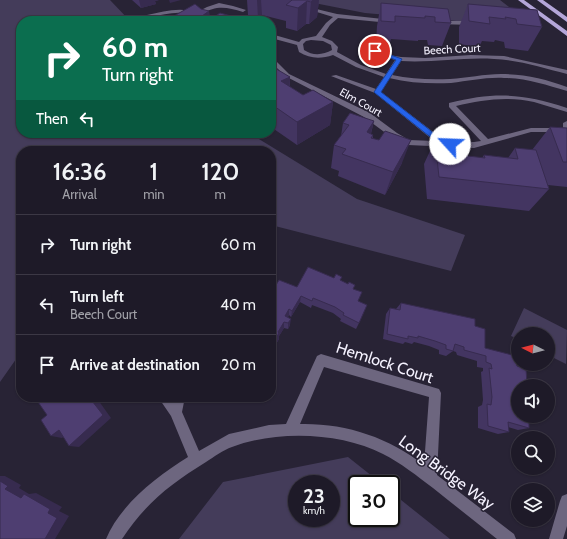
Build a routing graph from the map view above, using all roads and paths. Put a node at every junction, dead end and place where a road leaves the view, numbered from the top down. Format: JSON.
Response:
{"nodes":[{"id":1,"x":521,"y":0,"type":"edge"},
{"id":2,"x":540,"y":0,"type":"edge"},
{"id":3,"x":299,"y":6,"type":"edge"},
{"id":4,"x":243,"y":10,"type":"dead end"},
{"id":5,"x":198,"y":14,"type":"junction"},
{"id":6,"x":149,"y":16,"type":"edge"},
{"id":7,"x":195,"y":16,"type":"edge"},
{"id":8,"x":204,"y":16,"type":"edge"},
{"id":9,"x":337,"y":16,"type":"junction"},
{"id":10,"x":567,"y":20,"type":"edge"},
{"id":11,"x":399,"y":21,"type":"edge"},
{"id":12,"x":431,"y":22,"type":"edge"},
{"id":13,"x":482,"y":24,"type":"edge"},
{"id":14,"x":567,"y":34,"type":"edge"},
{"id":15,"x":318,"y":38,"type":"junction"},
{"id":16,"x":276,"y":39,"type":"edge"},
{"id":17,"x":300,"y":44,"type":"junction"},
{"id":18,"x":363,"y":47,"type":"dead end"},
{"id":19,"x":333,"y":52,"type":"junction"},
{"id":20,"x":399,"y":59,"type":"junction"},
{"id":21,"x":276,"y":63,"type":"edge"},
{"id":22,"x":567,"y":72,"type":"edge"},
{"id":23,"x":334,"y":76,"type":"dead end"},
{"id":24,"x":387,"y":76,"type":"junction"},
{"id":25,"x":567,"y":89,"type":"edge"},
{"id":26,"x":377,"y":92,"type":"junction"},
{"id":27,"x":567,"y":110,"type":"edge"},
{"id":28,"x":567,"y":127,"type":"edge"},
{"id":29,"x":488,"y":142,"type":"junction"},
{"id":30,"x":442,"y":143,"type":"junction"},
{"id":31,"x":168,"y":402,"type":"edge"},
{"id":32,"x":178,"y":402,"type":"edge"},
{"id":33,"x":176,"y":412,"type":"junction"},
{"id":34,"x":290,"y":430,"type":"junction"},
{"id":35,"x":196,"y":460,"type":"junction"},
{"id":36,"x":430,"y":477,"type":"junction"},
{"id":37,"x":567,"y":501,"type":"edge"},
{"id":38,"x":113,"y":539,"type":"edge"},
{"id":39,"x":509,"y":539,"type":"edge"},
{"id":40,"x":556,"y":539,"type":"edge"}],
"edges":[{"from":1,"to":14,"type":"main road"},
{"from":2,"to":10,"type":"main road"},
{"from":3,"to":9,"type":"street"},
{"from":4,"to":5,"type":"street"},
{"from":5,"to":6,"type":"street"},
{"from":5,"to":7,"type":"street"},
{"from":5,"to":8,"type":"street"},
{"from":9,"to":11,"type":"street"},
{"from":9,"to":15,"type":"street"},
{"from":12,"to":13,"type":"street"},
{"from":15,"to":17,"type":"street"},
{"from":15,"to":19,"type":"street"},
{"from":16,"to":17,"type":"street"},
{"from":17,"to":19,"type":"street"},
{"from":18,"to":20,"type":"street","name":"Beech Court"},
{"from":19,"to":24,"type":"street"},
{"from":20,"to":22,"type":"street","name":"Beech Court"},
{"from":20,"to":24,"type":"street"},
{"from":21,"to":30,"type":"street","name":"Elm Court"},
{"from":23,"to":26,"type":"street"},
{"from":24,"to":25,"type":"street"},
{"from":24,"to":26,"type":"street"},
{"from":26,"to":30,"type":"street"},
{"from":27,"to":29,"type":"street"},
{"from":28,"to":29,"type":"street","name":"Elm Court"},
{"from":29,"to":30,"type":"street","name":"Elm Court"},
{"from":31,"to":33,"type":"street"},
{"from":32,"to":33,"type":"street"},
{"from":33,"to":35,"type":"street"},
{"from":34,"to":35,"type":"street","name":"Long Bridge Way"},
{"from":34,"to":36,"type":"street","name":"Long Bridge Way"},
{"from":34,"to":36,"type":"street","name":"Hemlock Court"},
{"from":35,"to":38,"type":"street","name":"Long Bridge Way"},
{"from":36,"to":39,"type":"street","name":"Long Bridge Way"},
{"from":37,"to":40,"type":"street"}]}
